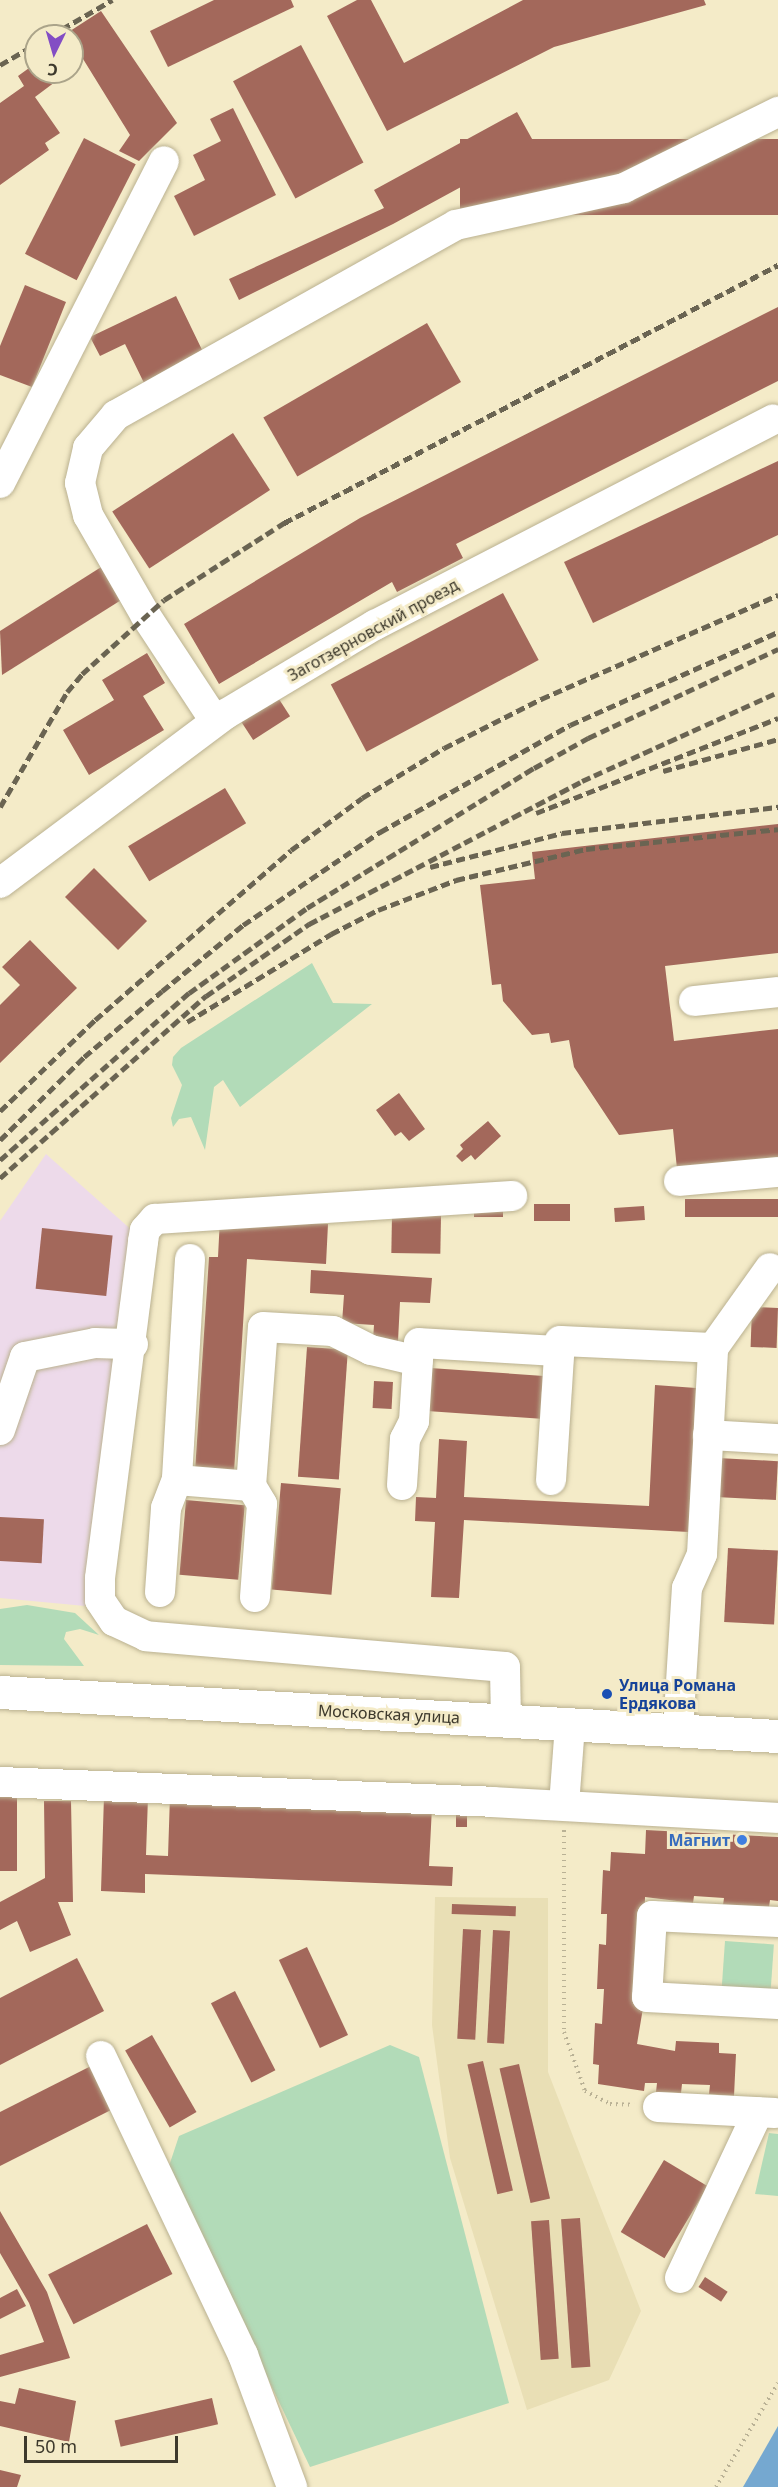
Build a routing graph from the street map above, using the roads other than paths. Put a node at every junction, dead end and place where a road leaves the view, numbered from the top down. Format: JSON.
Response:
{"nodes":[{"id":1,"x":778,"y":112,"type":"edge"},
{"id":2,"x":164,"y":161,"type":"dead end"},
{"id":3,"x":772,"y":420,"type":"dead end"},
{"id":4,"x":0,"y":483,"type":"edge"},
{"id":5,"x":216,"y":722,"type":"junction"},
{"id":6,"x":0,"y":882,"type":"edge"},
{"id":7,"x":778,"y":992,"type":"edge"},
{"id":8,"x":694,"y":1001,"type":"dead end"},
{"id":9,"x":778,"y":1172,"type":"edge"},
{"id":10,"x":679,"y":1181,"type":"dead end"},
{"id":11,"x":512,"y":1196,"type":"dead end"},
{"id":12,"x":190,"y":1260,"type":"dead end"},
{"id":13,"x":770,"y":1268,"type":"dead end"},
{"id":14,"x":133,"y":1344,"type":"junction"},
{"id":15,"x":712,"y":1348,"type":"junction"},
{"id":16,"x":559,"y":1351,"type":"junction"},
{"id":17,"x":418,"y":1361,"type":"junction"},
{"id":18,"x":0,"y":1430,"type":"edge"},
{"id":19,"x":708,"y":1435,"type":"junction"},
{"id":20,"x":778,"y":1439,"type":"edge"},
{"id":21,"x":177,"y":1480,"type":"junction"},
{"id":22,"x":551,"y":1480,"type":"dead end"},
{"id":23,"x":402,"y":1485,"type":"dead end"},
{"id":24,"x":252,"y":1486,"type":"junction"},
{"id":25,"x":160,"y":1592,"type":"dead end"},
{"id":26,"x":255,"y":1597,"type":"dead end"},
{"id":27,"x":0,"y":1692,"type":"edge"},
{"id":28,"x":506,"y":1721,"type":"junction"},
{"id":29,"x":570,"y":1726,"type":"junction"},
{"id":30,"x":678,"y":1730,"type":"junction"},
{"id":31,"x":778,"y":1736,"type":"edge"},
{"id":32,"x":0,"y":1782,"type":"edge"},
{"id":33,"x":564,"y":1805,"type":"junction"},
{"id":34,"x":778,"y":1818,"type":"edge"},
{"id":35,"x":778,"y":1922,"type":"edge"},
{"id":36,"x":778,"y":2004,"type":"edge"},
{"id":37,"x":101,"y":2056,"type":"dead end"},
{"id":38,"x":658,"y":2107,"type":"road end"},
{"id":39,"x":768,"y":2113,"type":"edge"},
{"id":40,"x":680,"y":2278,"type":"dead end"},
{"id":41,"x":292,"y":2487,"type":"edge"}],
"edges":[{"from":1,"to":5,"type":"street"},
{"from":2,"to":4,"type":"street"},
{"from":3,"to":5,"type":"street","name":"Заготзерновский проезд"},
{"from":5,"to":6,"type":"street","name":"Заготзерновский проезд"},
{"from":7,"to":8,"type":"street"},
{"from":9,"to":10,"type":"street"},
{"from":11,"to":14,"type":"street"},
{"from":12,"to":21,"type":"street"},
{"from":13,"to":15,"type":"street"},
{"from":14,"to":18,"type":"street"},
{"from":14,"to":28,"type":"street"},
{"from":15,"to":16,"type":"street"},
{"from":15,"to":19,"type":"street"},
{"from":16,"to":17,"type":"street"},
{"from":16,"to":22,"type":"street"},
{"from":17,"to":23,"type":"street"},
{"from":17,"to":24,"type":"street"},
{"from":19,"to":20,"type":"street"},
{"from":19,"to":30,"type":"street"},
{"from":21,"to":24,"type":"street"},
{"from":21,"to":25,"type":"street"},
{"from":24,"to":26,"type":"street"},
{"from":27,"to":28,"type":"main road","name":"Московская улица"},
{"from":28,"to":29,"type":"main road","name":"Московская улица"},
{"from":29,"to":30,"type":"main road","name":"Московская улица"},
{"from":29,"to":33,"type":"street"},
{"from":30,"to":31,"type":"main road","name":"Московская улица"},
{"from":32,"to":33,"type":"street"},
{"from":33,"to":34,"type":"street"},
{"from":35,"to":36,"type":"street"},
{"from":37,"to":41,"type":"street"},
{"from":38,"to":39,"type":"street"},
{"from":39,"to":40,"type":"street"}]}
